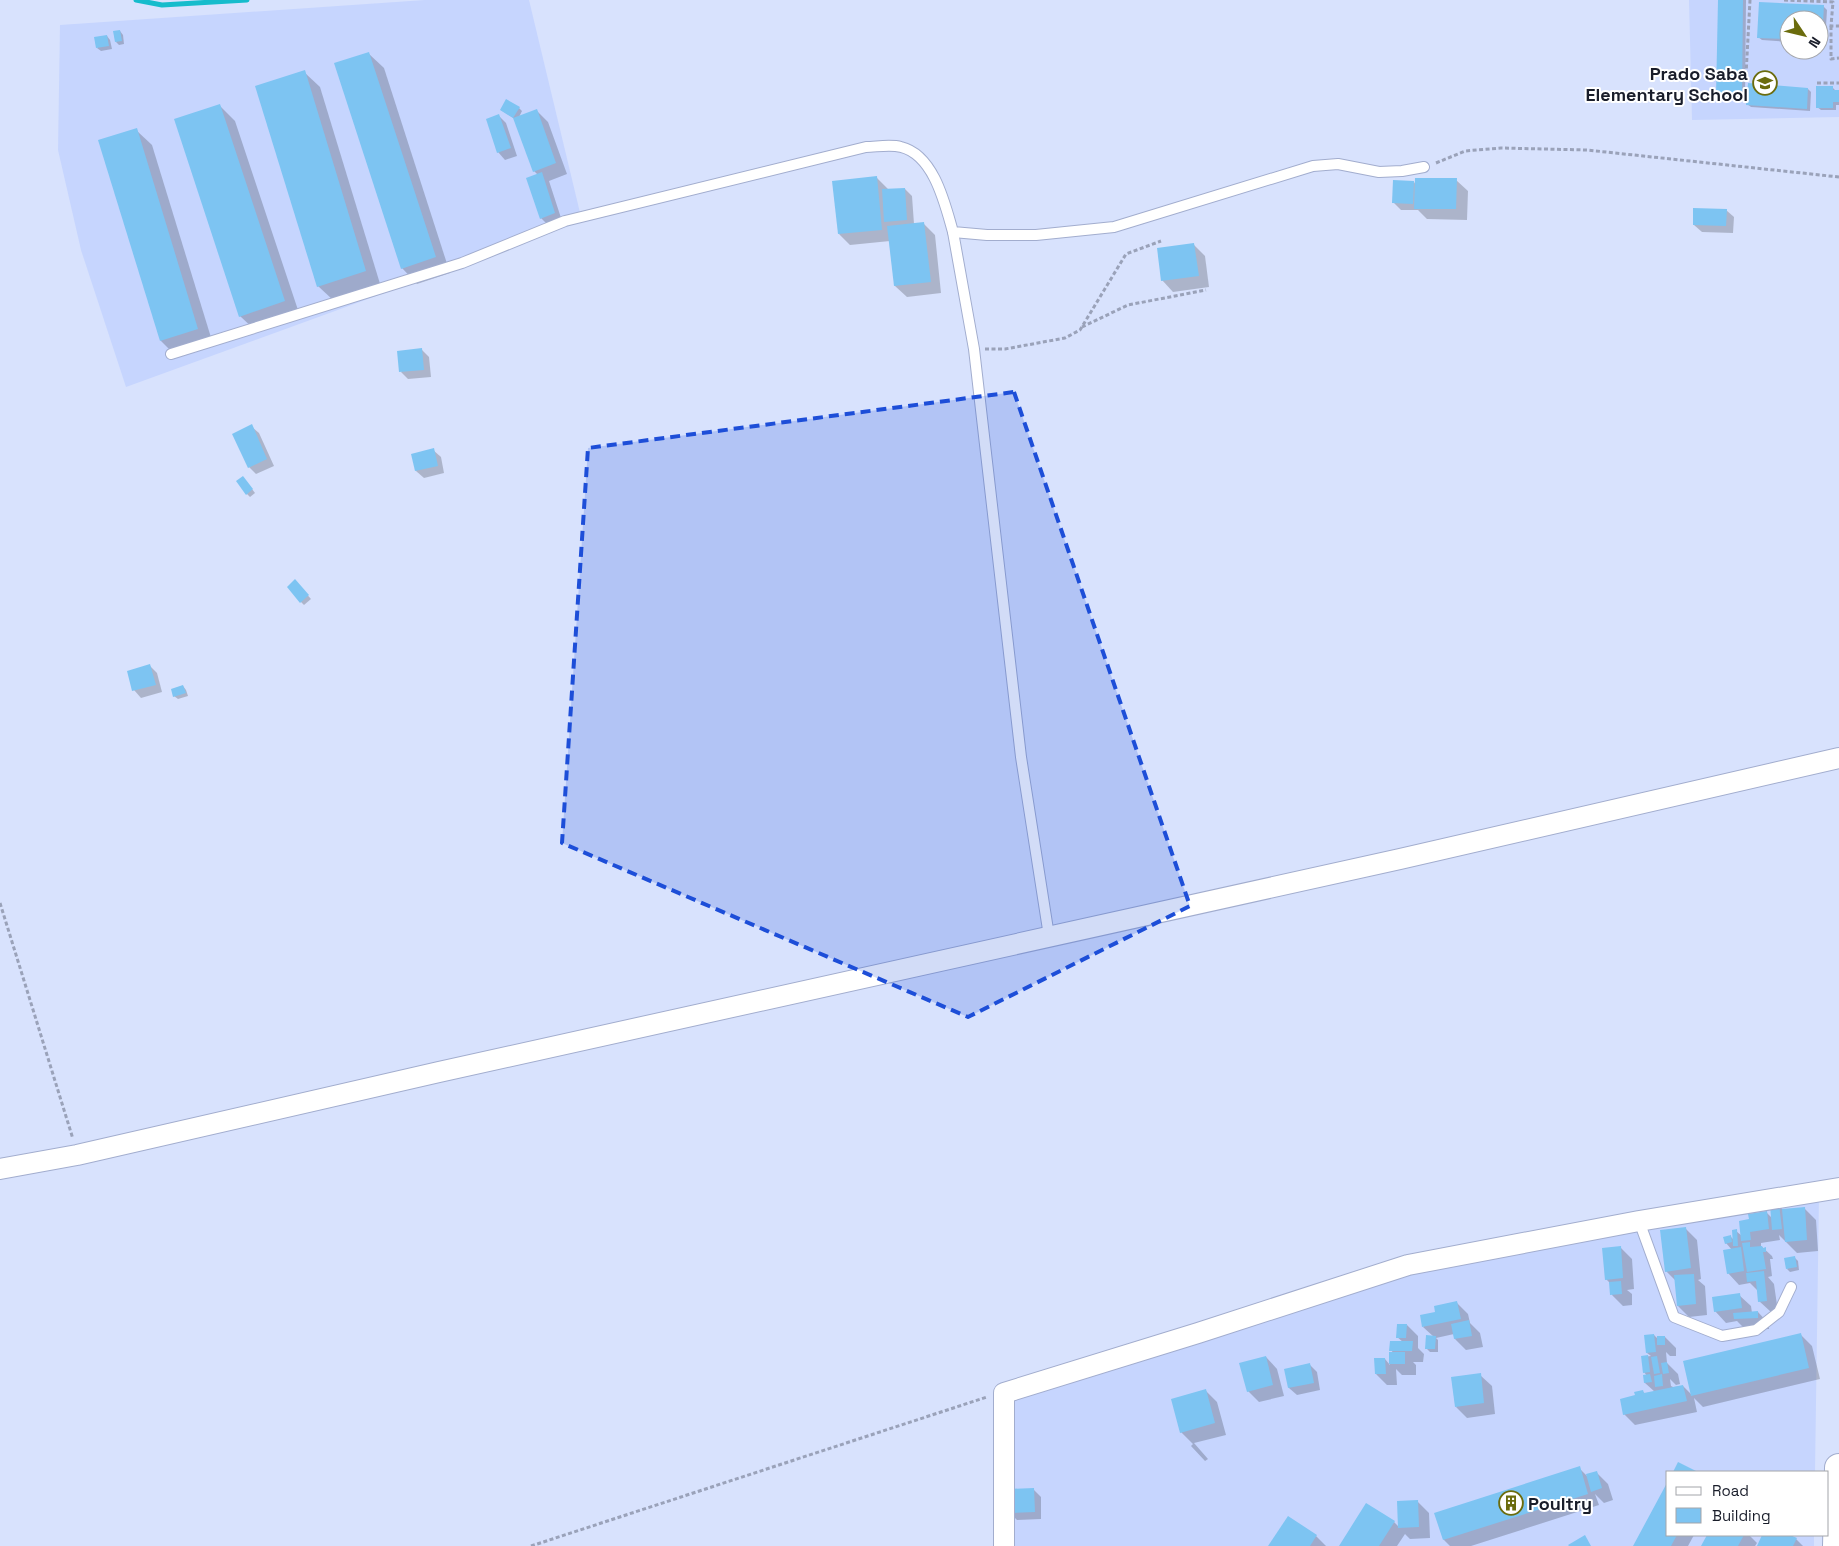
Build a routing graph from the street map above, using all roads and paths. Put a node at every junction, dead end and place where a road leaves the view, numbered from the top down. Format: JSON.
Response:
{"nodes":[{"id":1,"x":1750,"y":0,"type":"edge"},
{"id":2,"x":1784,"y":0,"type":"edge"},
{"id":3,"x":1824,"y":1,"type":"edge"},
{"id":4,"x":1831,"y":26,"type":"junction"},
{"id":5,"x":1839,"y":26,"type":"edge"},
{"id":6,"x":1839,"y":58,"type":"edge"},
{"id":7,"x":1746,"y":75,"type":"dead end"},
{"id":8,"x":1817,"y":83,"type":"dead end"},
{"id":9,"x":1839,"y":83,"type":"edge"},
{"id":10,"x":1424,"y":167,"type":"joint"},
{"id":11,"x":1839,"y":177,"type":"edge"},
{"id":12,"x":953,"y":232,"type":"junction"},
{"id":13,"x":1161,"y":241,"type":"dead end"},
{"id":14,"x":1206,"y":290,"type":"dead end"},
{"id":15,"x":1082,"y":327,"type":"junction"},
{"id":16,"x":974,"y":349,"type":"junction"},
{"id":17,"x":171,"y":354,"type":"dead end"},
{"id":18,"x":1839,"y":758,"type":"edge"},
{"id":19,"x":0,"y":903,"type":"edge"},
{"id":20,"x":1049,"y":936,"type":"junction"},
{"id":21,"x":77,"y":1155,"type":"junction"},
{"id":22,"x":0,"y":1169,"type":"edge"},
{"id":23,"x":1839,"y":1188,"type":"edge"},
{"id":24,"x":1639,"y":1221,"type":"junction"},
{"id":25,"x":1791,"y":1287,"type":"dead end"},
{"id":26,"x":1004,"y":1393,"type":"junction"},
{"id":27,"x":1839,"y":1468,"type":"edge"},
{"id":28,"x":1838,"y":1531,"type":"edge"},
{"id":29,"x":531,"y":1546,"type":"edge"},
{"id":30,"x":1004,"y":1546,"type":"edge"}],
"edges":[{"from":1,"to":7,"type":"path"},
{"from":2,"to":3,"type":"path"},
{"from":3,"to":4,"type":"path"},
{"from":4,"to":5,"type":"path"},
{"from":4,"to":6,"type":"path"},
{"from":8,"to":9,"type":"path"},
{"from":10,"to":11,"type":"path"},
{"from":10,"to":12,"type":"lane"},
{"from":12,"to":16,"type":"lane"},
{"from":12,"to":17,"type":"lane"},
{"from":13,"to":15,"type":"path"},
{"from":14,"to":15,"type":"path"},
{"from":15,"to":16,"type":"path"},
{"from":16,"to":20,"type":"lane"},
{"from":18,"to":20,"type":"street"},
{"from":19,"to":21,"type":"path"},
{"from":20,"to":21,"type":"street"},
{"from":21,"to":22,"type":"street"},
{"from":23,"to":24,"type":"street"},
{"from":24,"to":25,"type":"lane"},
{"from":24,"to":26,"type":"street"},
{"from":26,"to":29,"type":"path"},
{"from":26,"to":30,"type":"street"},
{"from":27,"to":28,"type":"highway"}]}
